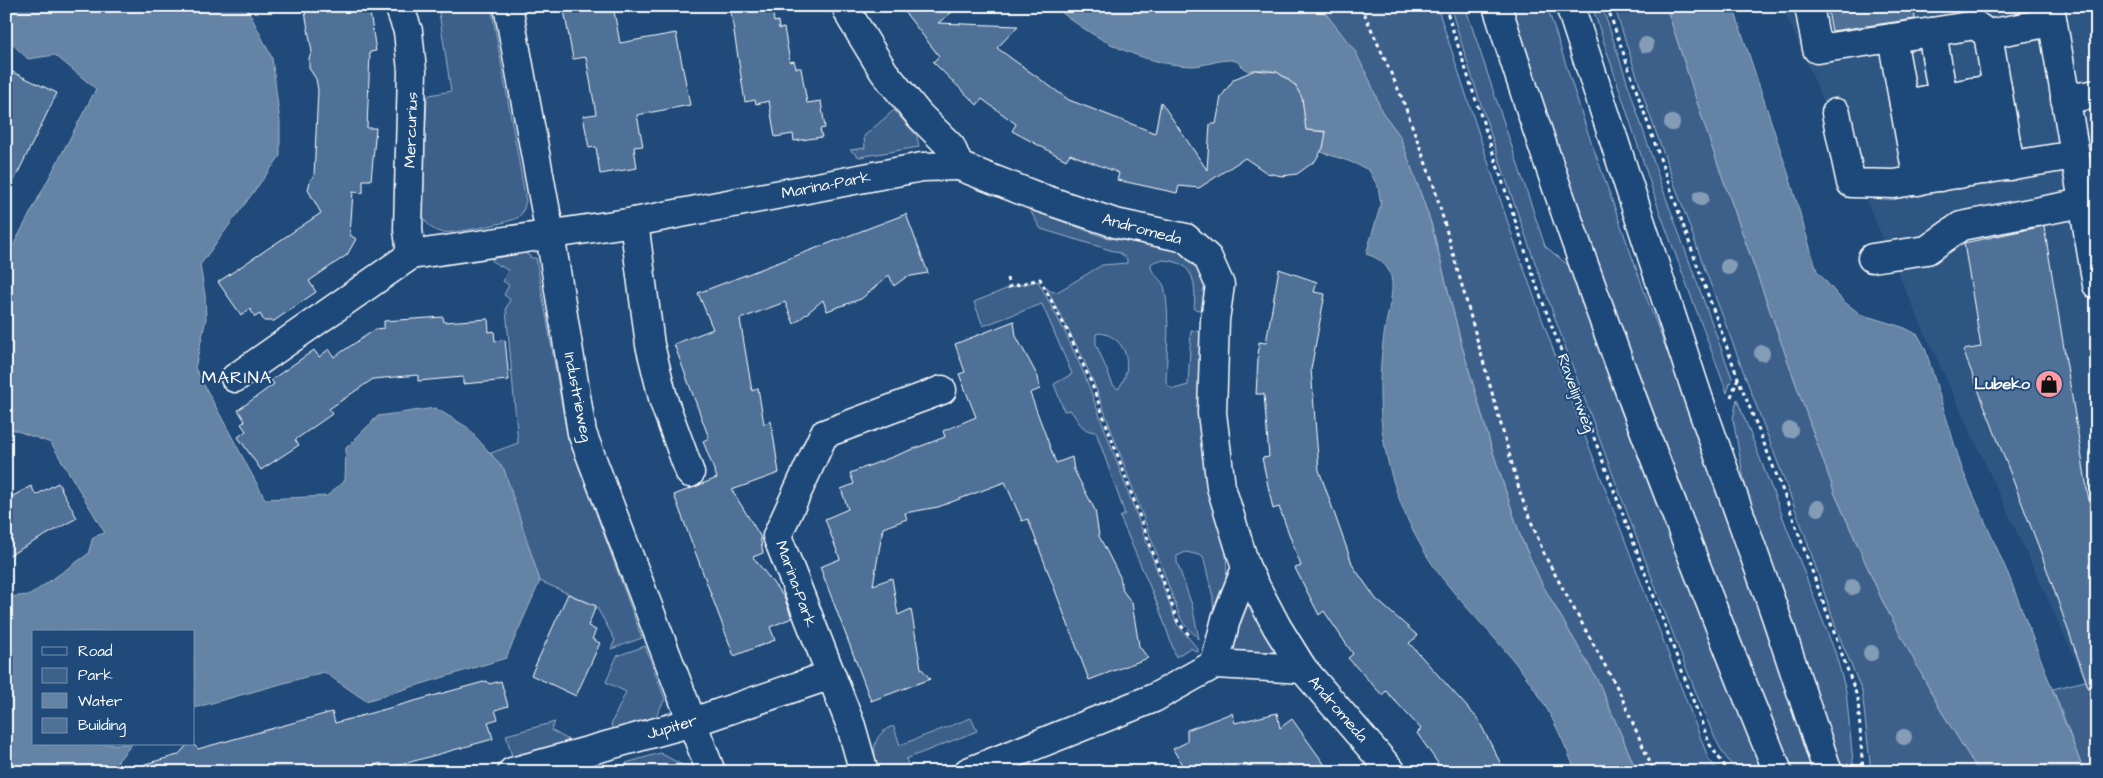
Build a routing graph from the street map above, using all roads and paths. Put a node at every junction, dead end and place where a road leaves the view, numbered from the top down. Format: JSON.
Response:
{"nodes":[{"id":1,"x":399,"y":6,"type":"edge"},
{"id":2,"x":508,"y":6,"type":"edge"},
{"id":3,"x":846,"y":6,"type":"edge"},
{"id":4,"x":1361,"y":6,"type":"edge"},
{"id":5,"x":1444,"y":6,"type":"edge"},
{"id":6,"x":1497,"y":6,"type":"edge"},
{"id":7,"x":1570,"y":6,"type":"edge"},
{"id":8,"x":1608,"y":6,"type":"edge"},
{"id":9,"x":1809,"y":6,"type":"edge"},
{"id":10,"x":2051,"y":14,"type":"edge"},
{"id":11,"x":1932,"y":32,"type":"junction"},
{"id":12,"x":1988,"y":34,"type":"junction"},
{"id":13,"x":1892,"y":38,"type":"junction"},
{"id":14,"x":2097,"y":94,"type":"edge"},
{"id":15,"x":1949,"y":97,"type":"junction"},
{"id":16,"x":2066,"y":99,"type":"junction"},
{"id":17,"x":1836,"y":113,"type":"dead end"},
{"id":18,"x":2075,"y":155,"type":"junction"},
{"id":19,"x":959,"y":166,"type":"junction"},
{"id":20,"x":1963,"y":173,"type":"junction"},
{"id":21,"x":2083,"y":203,"type":"junction"},
{"id":22,"x":634,"y":222,"type":"junction"},
{"id":23,"x":550,"y":234,"type":"junction"},
{"id":24,"x":411,"y":256,"type":"junction"},
{"id":25,"x":1872,"y":258,"type":"dead end"},
{"id":26,"x":1007,"y":278,"type":"dead end"},
{"id":27,"x":2097,"y":285,"type":"edge"},
{"id":28,"x":235,"y":378,"type":"dead end"},
{"id":29,"x":942,"y":390,"type":"dead end"},
{"id":30,"x":690,"y":473,"type":"dead end"},
{"id":31,"x":1246,"y":568,"type":"junction"},
{"id":32,"x":1178,"y":622,"type":"dead end"},
{"id":33,"x":1215,"y":664,"type":"junction"},
{"id":34,"x":1303,"y":669,"type":"junction"},
{"id":35,"x":830,"y":675,"type":"junction"},
{"id":36,"x":693,"y":722,"type":"junction"},
{"id":37,"x":512,"y":772,"type":"edge"},
{"id":38,"x":711,"y":772,"type":"edge"},
{"id":39,"x":864,"y":772,"type":"edge"},
{"id":40,"x":968,"y":772,"type":"edge"},
{"id":41,"x":1392,"y":772,"type":"edge"},
{"id":42,"x":1654,"y":772,"type":"edge"},
{"id":43,"x":1729,"y":772,"type":"edge"},
{"id":44,"x":1778,"y":772,"type":"edge"},
{"id":45,"x":1828,"y":772,"type":"edge"},
{"id":46,"x":1863,"y":772,"type":"edge"}],
"edges":[{"from":1,"to":24,"type":"street","name":"Mercurius"},
{"from":2,"to":23,"type":"street","name":"Industrieweg"},
{"from":3,"to":19,"type":"street"},
{"from":4,"to":42,"type":"path"},
{"from":5,"to":43,"type":"path","name":"Ravelijnweg"},
{"from":6,"to":44,"type":"street"},
{"from":7,"to":45,"type":"street"},
{"from":8,"to":46,"type":"path"},
{"from":9,"to":13,"type":"street"},
{"from":10,"to":12,"type":"street"},
{"from":10,"to":16,"type":"street"},
{"from":11,"to":12,"type":"street"},
{"from":11,"to":13,"type":"street"},
{"from":11,"to":15,"type":"street"},
{"from":12,"to":15,"type":"street"},
{"from":13,"to":15,"type":"street"},
{"from":14,"to":16,"type":"street"},
{"from":15,"to":20,"type":"street"},
{"from":15,"to":20,"type":"street"},
{"from":15,"to":20,"type":"street"},
{"from":16,"to":18,"type":"street"},
{"from":17,"to":20,"type":"street"},
{"from":18,"to":20,"type":"street"},
{"from":18,"to":21,"type":"street"},
{"from":19,"to":22,"type":"street","name":"Marina-Park"},
{"from":19,"to":31,"type":"street","name":"Andromeda"},
{"from":21,"to":25,"type":"street"},
{"from":21,"to":27,"type":"street"},
{"from":22,"to":23,"type":"street","name":"Marina-Park"},
{"from":22,"to":30,"type":"street"},
{"from":23,"to":24,"type":"street"},
{"from":23,"to":36,"type":"street","name":"Industrieweg"},
{"from":24,"to":28,"type":"street"},
{"from":26,"to":32,"type":"path"},
{"from":29,"to":35,"type":"street","name":"Marina-Park"},
{"from":31,"to":33,"type":"street"},
{"from":31,"to":34,"type":"street","name":"Andromeda"},
{"from":33,"to":34,"type":"street","name":"Andromeda"},
{"from":33,"to":40,"type":"street"},
{"from":34,"to":41,"type":"street","name":"Andromeda"},
{"from":35,"to":36,"type":"street","name":"Jupiter"},
{"from":35,"to":39,"type":"street","name":"Marina-Park"},
{"from":36,"to":37,"type":"street","name":"Jupiter"},
{"from":36,"to":38,"type":"street","name":"Industrieweg"}]}
